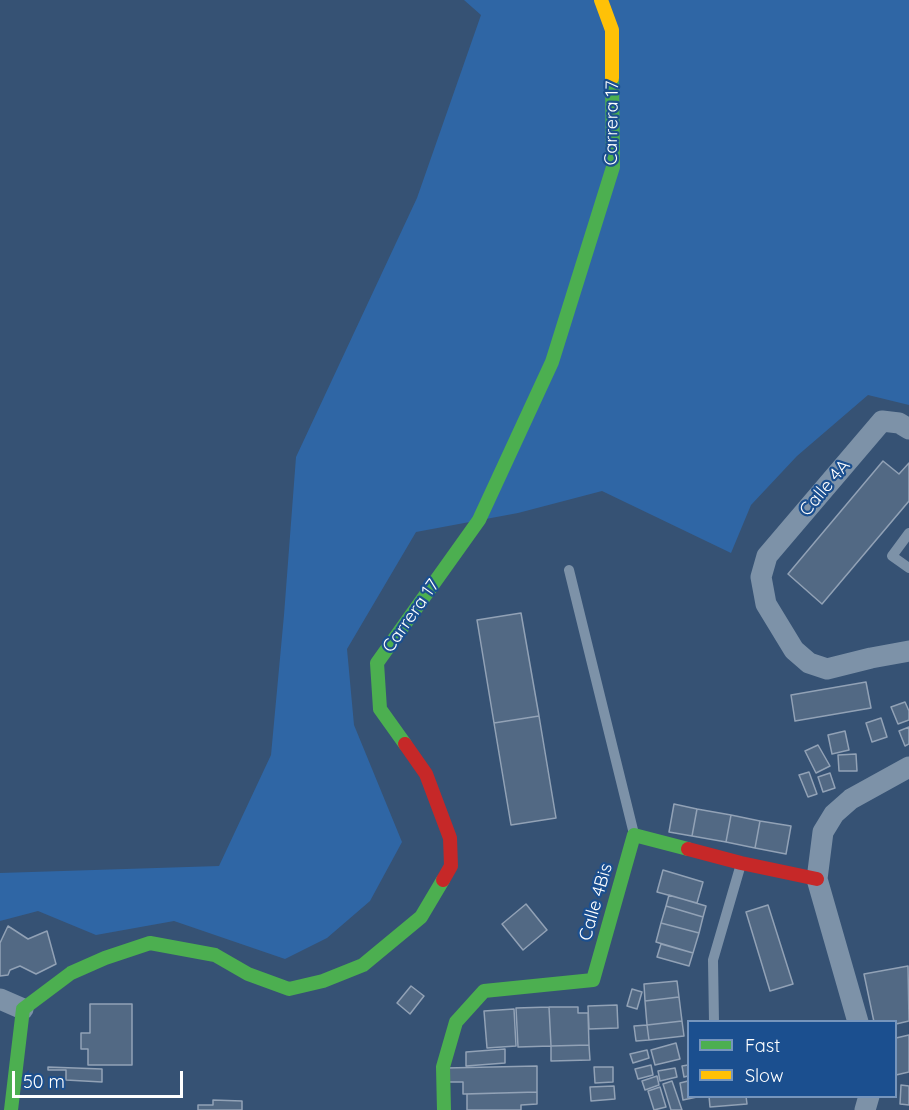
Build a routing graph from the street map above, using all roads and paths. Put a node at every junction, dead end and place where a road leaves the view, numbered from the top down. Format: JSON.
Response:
{"nodes":[{"id":1,"x":601,"y":0,"type":"edge"},
{"id":2,"x":909,"y":429,"type":"edge"},
{"id":3,"x":909,"y":533,"type":"edge"},
{"id":4,"x":909,"y":568,"type":"edge"},
{"id":5,"x":568,"y":570,"type":"dead end"},
{"id":6,"x":909,"y":651,"type":"edge"},
{"id":7,"x":909,"y":767,"type":"edge"},
{"id":8,"x":634,"y":835,"type":"junction"},
{"id":9,"x":741,"y":863,"type":"junction"},
{"id":10,"x":817,"y":879,"type":"junction"},
{"id":11,"x":0,"y":999,"type":"edge"},
{"id":12,"x":23,"y":1009,"type":"junction"},
{"id":13,"x":714,"y":1020,"type":"edge"},
{"id":14,"x":857,"y":1020,"type":"edge"},
{"id":15,"x":11,"y":1110,"type":"edge"},
{"id":16,"x":444,"y":1110,"type":"edge"}],
"edges":[{"from":1,"to":12,"type":"street","name":"Carrera 17"},
{"from":2,"to":6,"type":"street","name":"Calle 4A"},
{"from":3,"to":4,"type":"lane"},
{"from":5,"to":8,"type":"lane"},
{"from":7,"to":10,"type":"street"},
{"from":8,"to":9,"type":"street"},
{"from":8,"to":16,"type":"street","name":"Calle 4Bis"},
{"from":9,"to":10,"type":"street"},
{"from":9,"to":13,"type":"lane"},
{"from":10,"to":14,"type":"street"},
{"from":11,"to":12,"type":"street"},
{"from":12,"to":15,"type":"street"}]}
